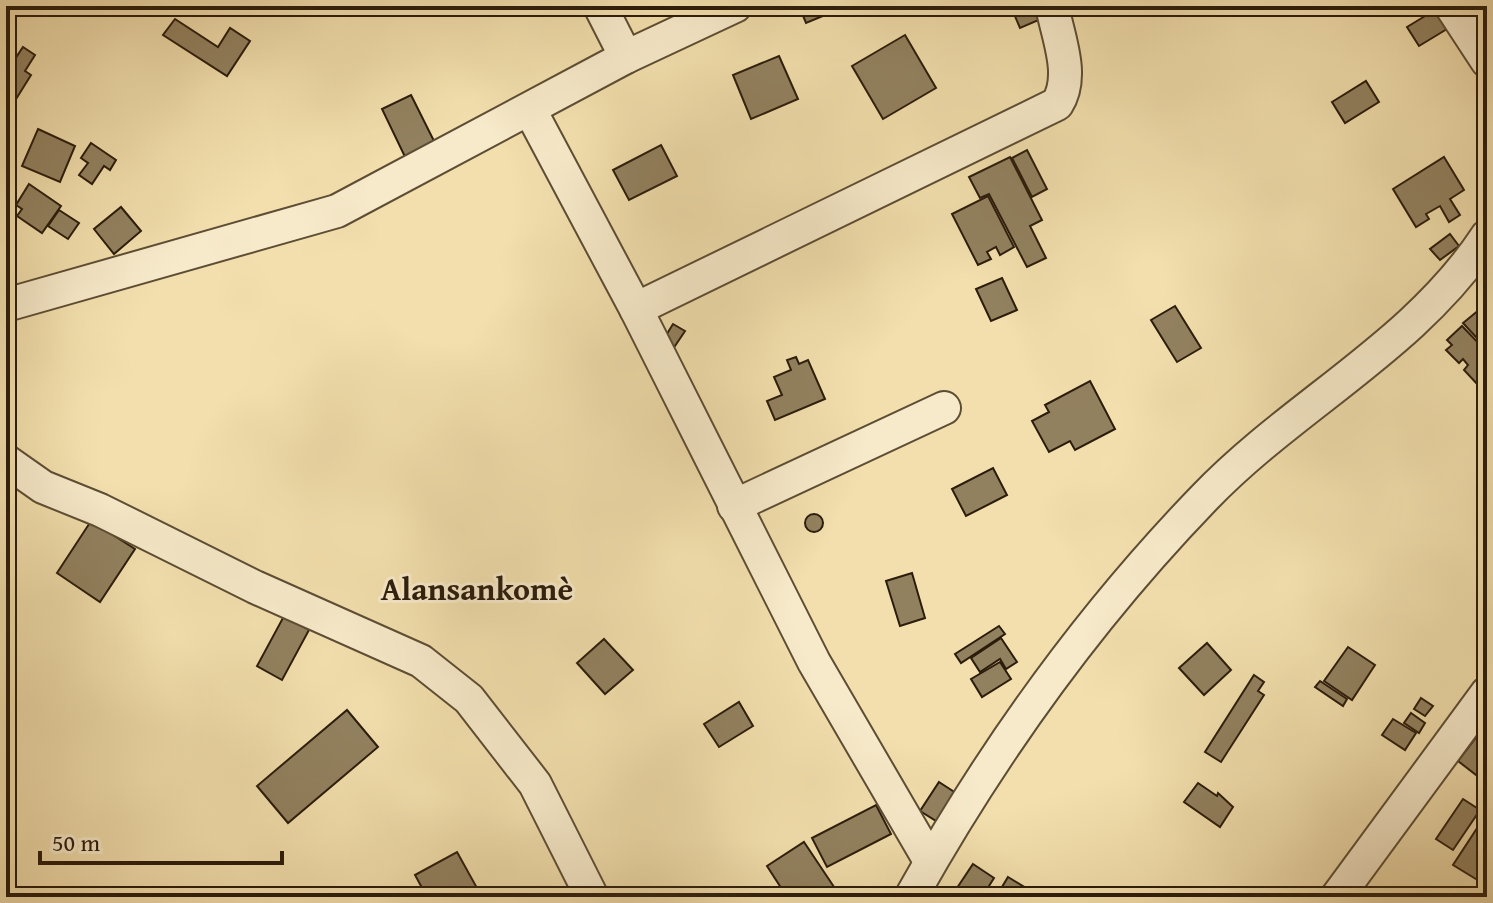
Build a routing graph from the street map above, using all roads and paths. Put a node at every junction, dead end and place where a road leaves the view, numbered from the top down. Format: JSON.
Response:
{"nodes":[{"id":1,"x":600,"y":6,"type":"edge"},
{"id":2,"x":735,"y":6,"type":"edge"},
{"id":3,"x":1052,"y":6,"type":"edge"},
{"id":4,"x":1451,"y":6,"type":"edge"},
{"id":5,"x":626,"y":57,"type":"junction"},
{"id":6,"x":1487,"y":61,"type":"edge"},
{"id":7,"x":530,"y":110,"type":"junction"},
{"id":8,"x":1487,"y":236,"type":"edge"},
{"id":9,"x":6,"y":305,"type":"edge"},
{"id":10,"x":636,"y":309,"type":"junction"},
{"id":11,"x":944,"y":408,"type":"dead end"},
{"id":12,"x":6,"y":461,"type":"edge"},
{"id":13,"x":734,"y":506,"type":"junction"},
{"id":14,"x":1487,"y":693,"type":"edge"},
{"id":15,"x":930,"y":861,"type":"junction"},
{"id":16,"x":592,"y":897,"type":"edge"},
{"id":17,"x":911,"y":897,"type":"edge"},
{"id":18,"x":1337,"y":897,"type":"edge"}],
"edges":[{"from":1,"to":5,"type":"street"},
{"from":2,"to":5,"type":"street"},
{"from":3,"to":10,"type":"street"},
{"from":4,"to":6,"type":"street"},
{"from":5,"to":7,"type":"street"},
{"from":7,"to":9,"type":"street"},
{"from":7,"to":10,"type":"street"},
{"from":8,"to":15,"type":"street"},
{"from":10,"to":13,"type":"street"},
{"from":11,"to":13,"type":"street"},
{"from":12,"to":16,"type":"street"},
{"from":13,"to":15,"type":"street"},
{"from":14,"to":18,"type":"street"},
{"from":15,"to":17,"type":"street"}]}
